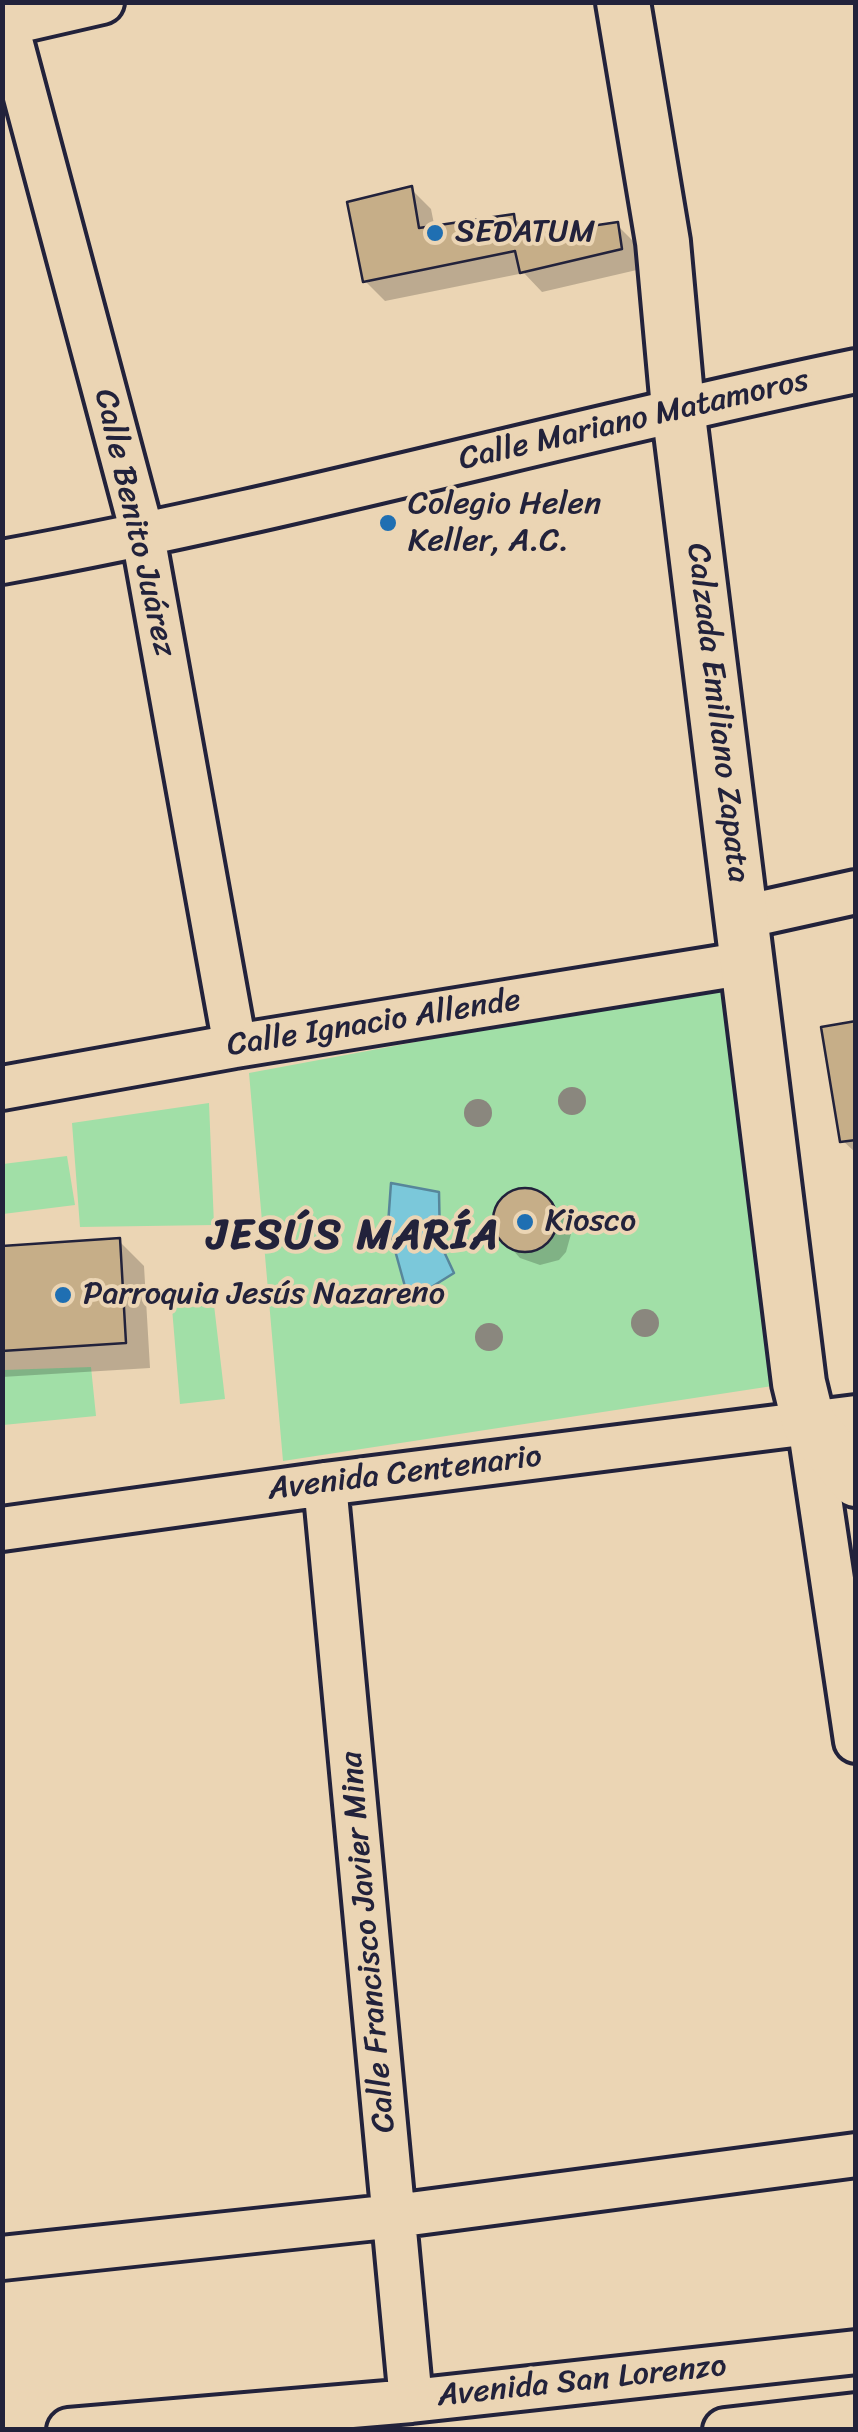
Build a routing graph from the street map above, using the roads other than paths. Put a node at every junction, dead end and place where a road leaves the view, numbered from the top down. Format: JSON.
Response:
{"nodes":[{"id":1,"x":102,"y":2,"type":"edge"},
{"id":2,"x":623,"y":2,"type":"edge"},
{"id":3,"x":4,"y":19,"type":"edge"},
{"id":4,"x":856,"y":371,"type":"edge"},
{"id":5,"x":678,"y":408,"type":"junction"},
{"id":6,"x":143,"y":536,"type":"junction"},
{"id":7,"x":2,"y":562,"type":"edge"},
{"id":8,"x":856,"y":892,"type":"edge"},
{"id":9,"x":745,"y":940,"type":"junction"},
{"id":10,"x":235,"y":1046,"type":"junction"},
{"id":11,"x":2,"y":1088,"type":"edge"},
{"id":12,"x":832,"y":1421,"type":"edge"},
{"id":13,"x":856,"y":1480,"type":"edge"},
{"id":14,"x":325,"y":1484,"type":"junction"},
{"id":15,"x":2,"y":1529,"type":"edge"},
{"id":16,"x":856,"y":1741,"type":"edge"},
{"id":17,"x":856,"y":2155,"type":"edge"},
{"id":18,"x":395,"y":2216,"type":"junction"},
{"id":19,"x":2,"y":2258,"type":"edge"},
{"id":20,"x":856,"y":2352,"type":"edge"},
{"id":21,"x":411,"y":2401,"type":"junction"},
{"id":22,"x":856,"y":2415,"type":"edge"},
{"id":23,"x":69,"y":2430,"type":"edge"},
{"id":24,"x":726,"y":2430,"type":"edge"}],
"edges":[{"from":1,"to":3,"type":"street"},
{"from":2,"to":5,"type":"main road","name":"Calzada Emiliano Zapata"},
{"from":3,"to":6,"type":"street","name":"Calle Benito Juárez"},
{"from":4,"to":5,"type":"street","name":"Calle Mariano Matamoros"},
{"from":5,"to":6,"type":"street","name":"Calle Mariano Matamoros"},
{"from":5,"to":9,"type":"main road","name":"Calzada Emiliano Zapata"},
{"from":6,"to":7,"type":"street","name":"Calle Mariano Matamoros"},
{"from":6,"to":10,"type":"street","name":"Calle Benito Juárez"},
{"from":8,"to":9,"type":"street","name":"Calle Ignacio Allende"},
{"from":9,"to":10,"type":"street","name":"Calle Ignacio Allende"},
{"from":9,"to":12,"type":"main road","name":"Calzada Emiliano Zapata"},
{"from":10,"to":11,"type":"street","name":"Calle Ignacio Allende"},
{"from":12,"to":13,"type":"main road"},
{"from":12,"to":14,"type":"street","name":"Avenida Centenario"},
{"from":12,"to":16,"type":"street"},
{"from":14,"to":15,"type":"street","name":"Avenida Centenario"},
{"from":14,"to":18,"type":"street","name":"Calle Francisco Javier Mina"},
{"from":17,"to":18,"type":"street"},
{"from":18,"to":19,"type":"street"},
{"from":18,"to":21,"type":"street","name":"Calle Francisco Javier Mina"},
{"from":20,"to":21,"type":"street","name":"Avenida San Lorenzo"},
{"from":21,"to":23,"type":"street","name":"Avenida San Lorenzo"},
{"from":22,"to":24,"type":"street","name":"Avenida San Lorenzo"}]}
